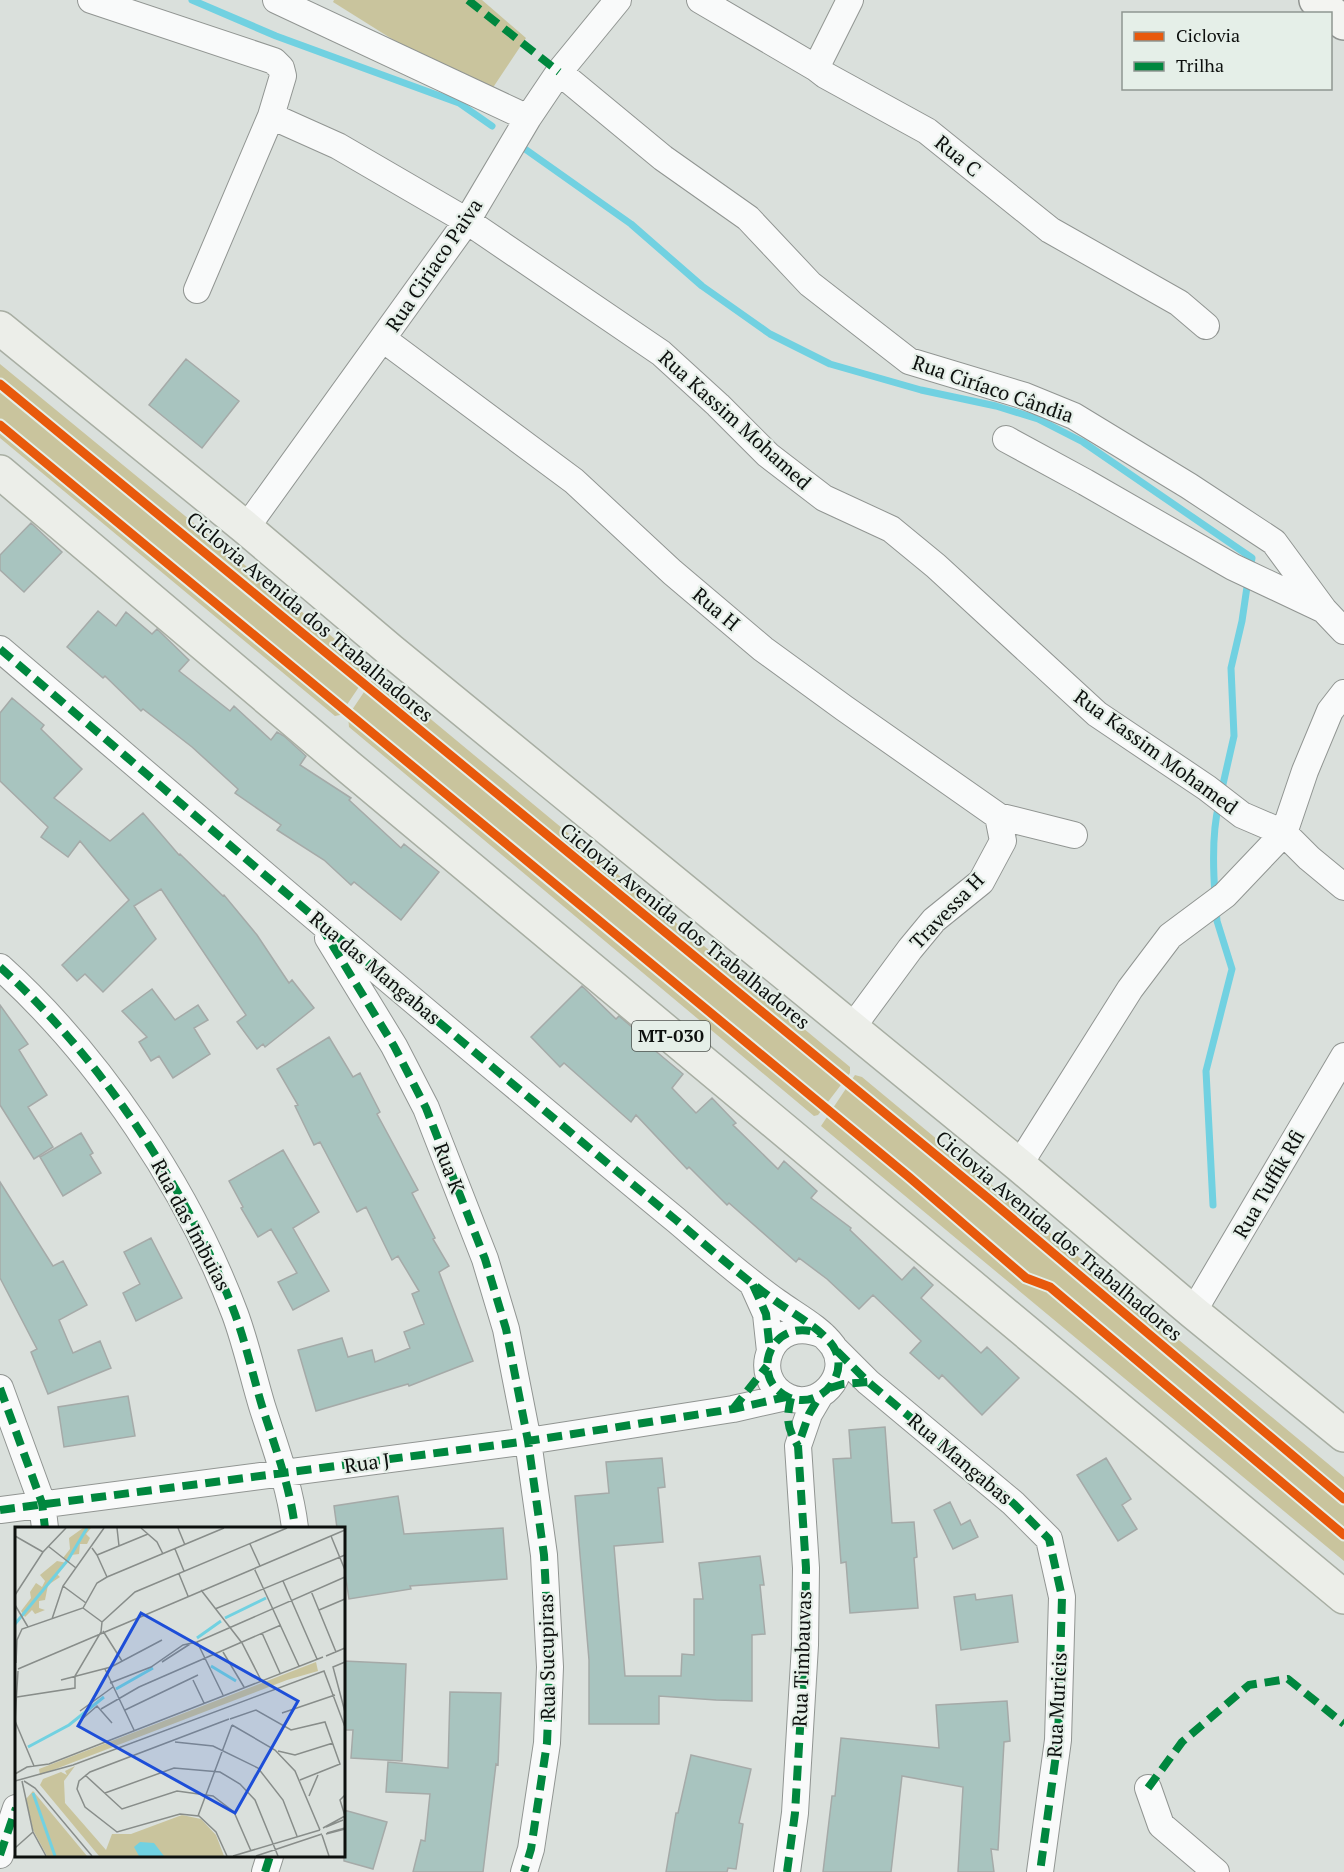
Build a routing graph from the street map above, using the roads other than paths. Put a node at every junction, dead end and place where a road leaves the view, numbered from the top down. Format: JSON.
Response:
{"nodes":[{"id":1,"x":91,"y":0,"type":"edge"},
{"id":2,"x":276,"y":0,"type":"edge"},
{"id":3,"x":618,"y":0,"type":"edge"},
{"id":4,"x":700,"y":0,"type":"edge"},
{"id":5,"x":850,"y":0,"type":"edge"},
{"id":6,"x":1316,"y":0,"type":"edge"},
{"id":7,"x":1331,"y":12,"type":"edge"},
{"id":8,"x":1332,"y":13,"type":"edge"},
{"id":9,"x":1344,"y":23,"type":"edge"},
{"id":10,"x":816,"y":68,"type":"junction"},
{"id":11,"x":560,"y":72,"type":"junction"},
{"id":12,"x":271,"y":116,"type":"junction"},
{"id":13,"x":528,"y":118,"type":"junction"},
{"id":14,"x":467,"y":221,"type":"junction"},
{"id":15,"x":197,"y":290,"type":"dead end"},
{"id":16,"x":1206,"y":326,"type":"dead end"},
{"id":17,"x":0,"y":328,"type":"edge"},
{"id":18,"x":383,"y":339,"type":"junction"},
{"id":19,"x":1005,"y":438,"type":"dead end"},
{"id":20,"x":0,"y":472,"type":"edge"},
{"id":21,"x":246,"y":528,"type":"junction"},
{"id":22,"x":1324,"y":610,"type":"junction"},
{"id":23,"x":1344,"y":632,"type":"edge"},
{"id":24,"x":0,"y":649,"type":"edge"},
{"id":25,"x":1344,"y":693,"type":"edge"},
{"id":26,"x":998,"y":816,"type":"junction"},
{"id":27,"x":1284,"y":833,"type":"junction"},
{"id":28,"x":1074,"y":836,"type":"dead end"},
{"id":29,"x":1344,"y":887,"type":"edge"},
{"id":30,"x":315,"y":917,"type":"junction"},
{"id":31,"x":0,"y":967,"type":"edge"},
{"id":32,"x":851,"y":1029,"type":"junction"},
{"id":33,"x":1344,"y":1056,"type":"edge"},
{"id":34,"x":1019,"y":1165,"type":"junction"},
{"id":35,"x":753,"y":1285,"type":"junction"},
{"id":36,"x":1193,"y":1312,"type":"junction"},
{"id":37,"x":829,"y":1342,"type":"junction"},
{"id":38,"x":769,"y":1359,"type":"junction"},
{"id":39,"x":868,"y":1382,"type":"junction"},
{"id":40,"x":0,"y":1388,"type":"edge"},
{"id":41,"x":825,"y":1393,"type":"junction"},
{"id":42,"x":789,"y":1397,"type":"junction"},
{"id":43,"x":733,"y":1409,"type":"junction"},
{"id":44,"x":1343,"y":1433,"type":"edge"},
{"id":45,"x":528,"y":1441,"type":"junction"},
{"id":46,"x":798,"y":1446,"type":"junction"},
{"id":47,"x":285,"y":1474,"type":"junction"},
{"id":48,"x":42,"y":1503,"type":"junction"},
{"id":49,"x":0,"y":1510,"type":"edge"},
{"id":50,"x":45,"y":1527,"type":"edge"},
{"id":51,"x":296,"y":1527,"type":"edge"},
{"id":52,"x":1049,"y":1539,"type":"joint"},
{"id":53,"x":1344,"y":1597,"type":"edge"},
{"id":54,"x":1148,"y":1788,"type":"dead end"},
{"id":55,"x":15,"y":1811,"type":"edge"},
{"id":56,"x":0,"y":1855,"type":"edge"},
{"id":57,"x":270,"y":1857,"type":"edge"},
{"id":58,"x":265,"y":1872,"type":"edge"},
{"id":59,"x":524,"y":1872,"type":"edge"},
{"id":60,"x":787,"y":1872,"type":"edge"},
{"id":61,"x":1040,"y":1872,"type":"edge"},
{"id":62,"x":1216,"y":1872,"type":"edge"}],
"edges":[{"from":1,"to":12,"type":"street"},
{"from":2,"to":13,"type":"street"},
{"from":3,"to":11,"type":"street","name":"Rua Ciriaco Paiva"},
{"from":4,"to":10,"type":"street","name":"Rua C"},
{"from":5,"to":10,"type":"street"},
{"from":6,"to":7,"type":"main road"},
{"from":8,"to":9,"type":"main road"},
{"from":10,"to":16,"type":"street","name":"Rua C"},
{"from":11,"to":13,"type":"street","name":"Rua Ciriaco Paiva"},
{"from":11,"to":22,"type":"street","name":"Rua Ciríaco Cândia"},
{"from":12,"to":14,"type":"street","name":"Rua Kassim Mohamed"},
{"from":12,"to":15,"type":"street"},
{"from":13,"to":14,"type":"street","name":"Rua Ciriaco Paiva"},
{"from":14,"to":18,"type":"street","name":"Rua Ciriaco Paiva"},
{"from":14,"to":27,"type":"street","name":"Rua Kassim Mohamed"},
{"from":17,"to":21,"type":"main road"},
{"from":18,"to":21,"type":"street","name":"Rua Ciriaco Paiva"},
{"from":18,"to":26,"type":"street","name":"Rua H"},
{"from":19,"to":22,"type":"street"},
{"from":20,"to":53,"type":"main road","number":"MT-030"},
{"from":21,"to":32,"type":"main road"},
{"from":22,"to":23,"type":"street","name":"Rua Ciríaco Cândia"},
{"from":24,"to":30,"type":"street","name":"Rua das Mangabas"},
{"from":25,"to":27,"type":"street"},
{"from":26,"to":28,"type":"street","name":"Rua H"},
{"from":26,"to":32,"type":"street","name":"Travessa H"},
{"from":27,"to":29,"type":"street","name":"Rua Kassim Mohamed"},
{"from":27,"to":34,"type":"street"},
{"from":30,"to":35,"type":"street","name":"Rua das Mangabas"},
{"from":30,"to":45,"type":"street","name":"Rua K"},
{"from":31,"to":47,"type":"street","name":"Rua das Imbuias"},
{"from":32,"to":34,"type":"main road"},
{"from":33,"to":36,"type":"street","name":"Rua Tuffik Rfi"},
{"from":34,"to":36,"type":"main road"},
{"from":35,"to":37,"type":"street","name":"Rua das Mangabas"},
{"from":35,"to":38,"type":"street"},
{"from":36,"to":44,"type":"main road"},
{"from":37,"to":38,"type":"street"},
{"from":37,"to":39,"type":"street","name":"Rua Mangabas"},
{"from":37,"to":41,"type":"street"},
{"from":38,"to":42,"type":"street"},
{"from":38,"to":43,"type":"street"},
{"from":39,"to":41,"type":"street"},
{"from":39,"to":52,"type":"street","name":"Rua Mangabas"},
{"from":40,"to":48,"type":"street"},
{"from":41,"to":42,"type":"street"},
{"from":41,"to":46,"type":"street"},
{"from":42,"to":43,"type":"street","name":"Rua J"},
{"from":42,"to":46,"type":"street"},
{"from":43,"to":45,"type":"street","name":"Rua J"},
{"from":45,"to":47,"type":"street","name":"Rua J"},
{"from":45,"to":59,"type":"street","name":"Rua Sucupiras"},
{"from":46,"to":60,"type":"street","name":"Rua Timbauvas"},
{"from":47,"to":48,"type":"street","name":"Rua J"},
{"from":47,"to":51,"type":"street","name":"Rua das Imbuias"},
{"from":48,"to":49,"type":"street","name":"Rua J"},
{"from":48,"to":50,"type":"street"},
{"from":52,"to":61,"type":"street","name":"Rua Muricis"},
{"from":54,"to":62,"type":"street"},
{"from":55,"to":56,"type":"street"},
{"from":57,"to":58,"type":"street"}]}
